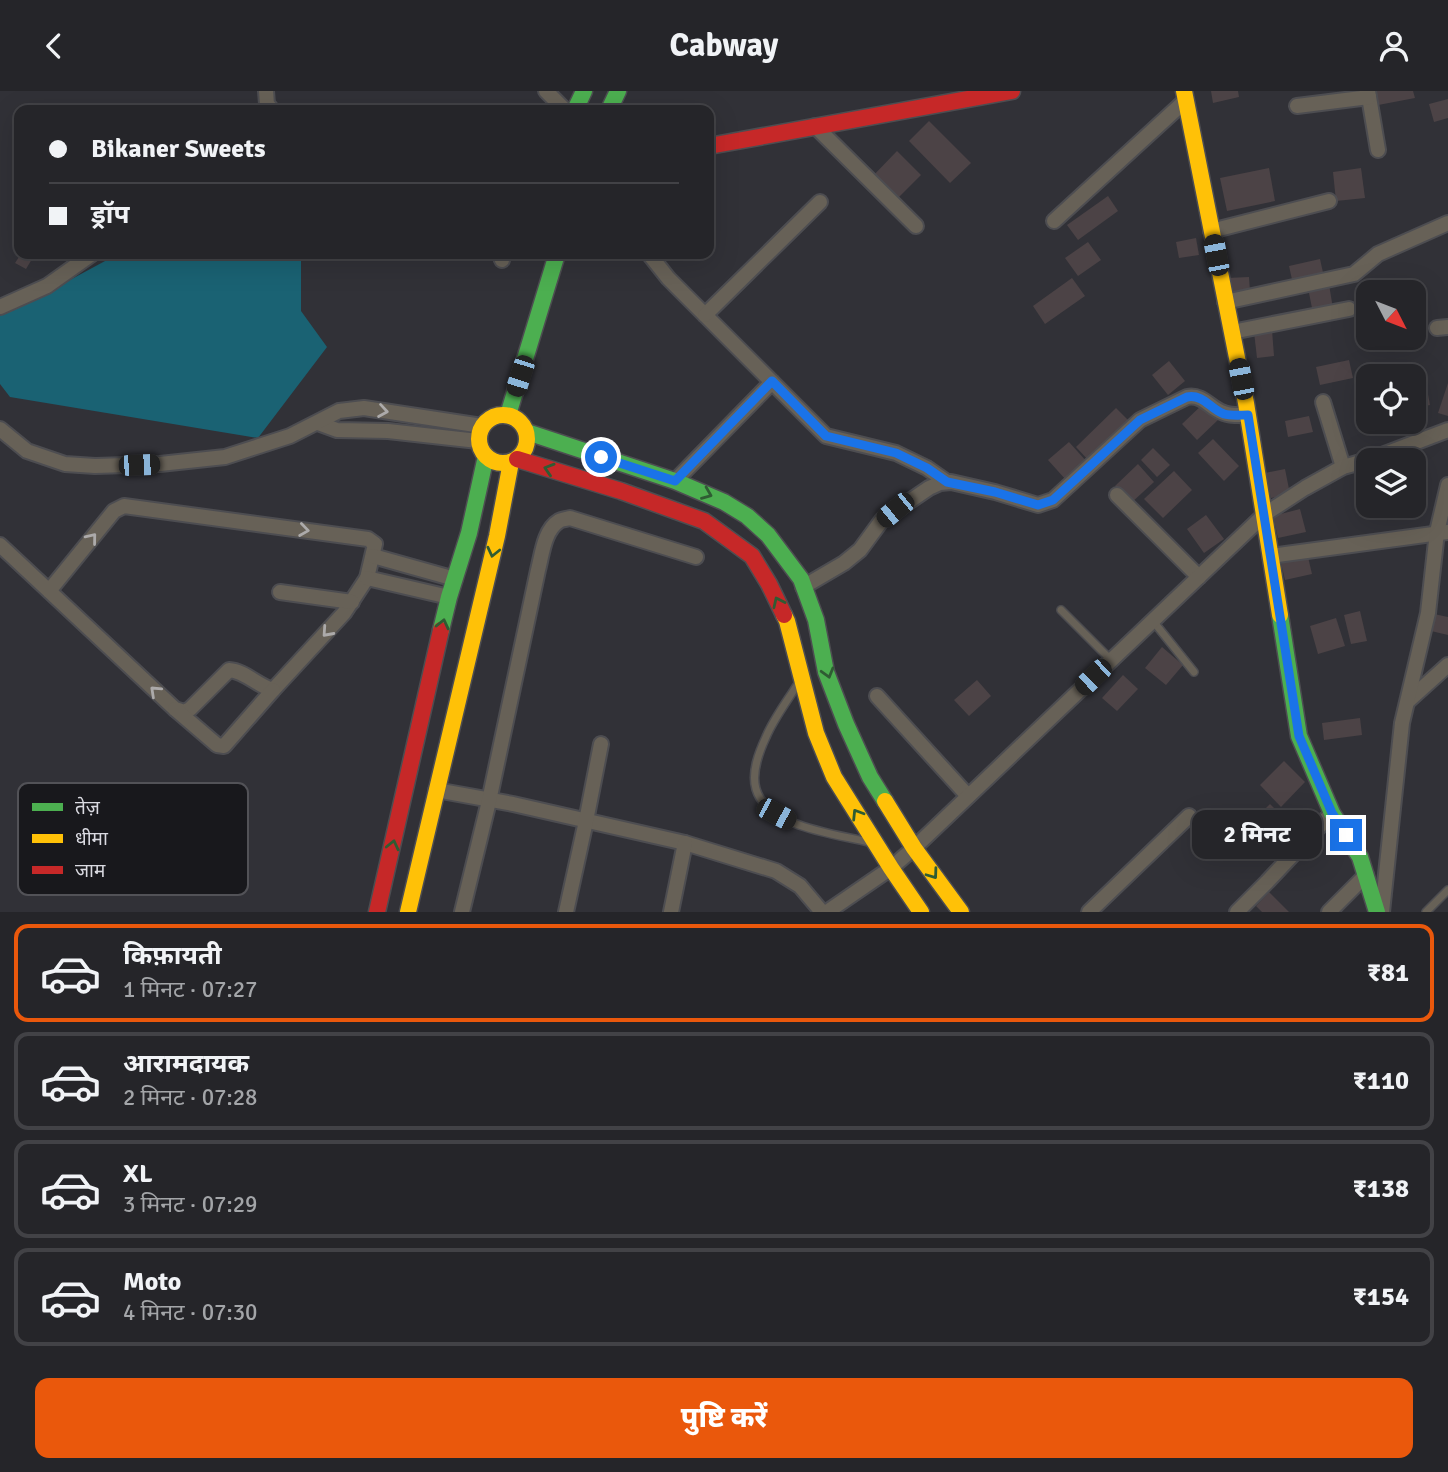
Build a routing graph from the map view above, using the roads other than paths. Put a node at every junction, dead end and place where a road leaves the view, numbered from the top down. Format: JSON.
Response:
{"nodes":[{"id":1,"x":546,"y":91,"type":"edge"},
{"id":2,"x":1012,"y":91,"type":"edge"},
{"id":3,"x":1368,"y":94,"type":"edge"},
{"id":4,"x":1184,"y":96,"type":"edge"},
{"id":5,"x":560,"y":105,"type":"edge"},
{"id":6,"x":1297,"y":106,"type":"dead end"},
{"id":7,"x":815,"y":126,"type":"junction"},
{"id":8,"x":714,"y":145,"type":"edge"},
{"id":9,"x":1378,"y":150,"type":"dead end"},
{"id":10,"x":1329,"y":201,"type":"dead end"},
{"id":11,"x":820,"y":202,"type":"dead end"},
{"id":12,"x":1054,"y":221,"type":"dead end"},
{"id":13,"x":1448,"y":223,"type":"edge"},
{"id":14,"x":916,"y":226,"type":"dead end"},
{"id":15,"x":1211,"y":231,"type":"junction"},
{"id":16,"x":85,"y":259,"type":"edge"},
{"id":17,"x":555,"y":259,"type":"edge"},
{"id":18,"x":653,"y":259,"type":"edge"},
{"id":19,"x":1225,"y":302,"type":"junction"},
{"id":20,"x":0,"y":307,"type":"edge"},
{"id":21,"x":1349,"y":309,"type":"dead end"},
{"id":22,"x":705,"y":316,"type":"junction"},
{"id":23,"x":1232,"y":332,"type":"junction"},
{"id":24,"x":772,"y":381,"type":"junction"},
{"id":25,"x":1324,"y":402,"type":"dead end"},
{"id":26,"x":508,"y":415,"type":"junction"},
{"id":27,"x":1248,"y":415,"type":"junction"},
{"id":28,"x":318,"y":423,"type":"junction"},
{"id":29,"x":0,"y":429,"type":"edge"},
{"id":30,"x":1448,"y":431,"type":"edge"},
{"id":31,"x":527,"y":432,"type":"junction"},
{"id":32,"x":480,"y":433,"type":"junction"},
{"id":33,"x":1402,"y":448,"type":"edge"},
{"id":34,"x":486,"y":456,"type":"junction"},
{"id":35,"x":514,"y":460,"type":"junction"},
{"id":36,"x":1356,"y":464,"type":"edge"},
{"id":37,"x":1343,"y":467,"type":"junction"},
{"id":38,"x":675,"y":481,"type":"junction"},
{"id":39,"x":947,"y":482,"type":"junction"},
{"id":40,"x":1448,"y":485,"type":"edge"},
{"id":41,"x":1117,"y":495,"type":"dead end"},
{"id":42,"x":1265,"y":514,"type":"junction"},
{"id":43,"x":1442,"y":532,"type":"edge"},
{"id":44,"x":0,"y":545,"type":"edge"},
{"id":45,"x":373,"y":556,"type":"junction"},
{"id":46,"x":1270,"y":556,"type":"junction"},
{"id":47,"x":696,"y":557,"type":"dead end"},
{"id":48,"x":1199,"y":577,"type":"junction"},
{"id":49,"x":367,"y":578,"type":"junction"},
{"id":50,"x":455,"y":579,"type":"junction"},
{"id":51,"x":803,"y":587,"type":"junction"},
{"id":52,"x":49,"y":591,"type":"junction"},
{"id":53,"x":280,"y":592,"type":"dead end"},
{"id":54,"x":449,"y":597,"type":"junction"},
{"id":55,"x":352,"y":602,"type":"junction"},
{"id":56,"x":1061,"y":610,"type":"dead end"},
{"id":57,"x":1152,"y":621,"type":"junction"},
{"id":58,"x":1111,"y":660,"type":"junction"},
{"id":59,"x":1448,"y":665,"type":"edge"},
{"id":60,"x":1194,"y":672,"type":"dead end"},
{"id":61,"x":802,"y":678,"type":"junction"},
{"id":62,"x":273,"y":690,"type":"junction"},
{"id":63,"x":877,"y":696,"type":"dead end"},
{"id":64,"x":1408,"y":701,"type":"junction"},
{"id":65,"x":175,"y":709,"type":"junction"},
{"id":66,"x":601,"y":744,"type":"dead end"},
{"id":67,"x":436,"y":790,"type":"junction"},
{"id":68,"x":968,"y":796,"type":"junction"},
{"id":69,"x":489,"y":801,"type":"junction"},
{"id":70,"x":1332,"y":813,"type":"junction"},
{"id":71,"x":1189,"y":816,"type":"dead end"},
{"id":72,"x":586,"y":821,"type":"junction"},
{"id":73,"x":685,"y":843,"type":"junction"},
{"id":74,"x":875,"y":843,"type":"junction"},
{"id":75,"x":914,"y":848,"type":"junction"},
{"id":76,"x":891,"y":869,"type":"junction"},
{"id":77,"x":1366,"y":875,"type":"junction"},
{"id":78,"x":1448,"y":890,"type":"edge"},
{"id":79,"x":377,"y":912,"type":"edge"},
{"id":80,"x":408,"y":912,"type":"edge"},
{"id":81,"x":462,"y":912,"type":"edge"},
{"id":82,"x":566,"y":912,"type":"edge"},
{"id":83,"x":671,"y":912,"type":"edge"},
{"id":84,"x":825,"y":912,"type":"edge"},
{"id":85,"x":921,"y":912,"type":"edge"},
{"id":86,"x":961,"y":912,"type":"edge"},
{"id":87,"x":1089,"y":912,"type":"edge"},
{"id":88,"x":1237,"y":912,"type":"edge"},
{"id":89,"x":1329,"y":912,"type":"edge"},
{"id":90,"x":1379,"y":912,"type":"edge"},
{"id":91,"x":1426,"y":912,"type":"edge"}],
"edges":[{"from":1,"to":5,"type":"street"},
{"from":2,"to":7,"type":"street"},
{"from":3,"to":6,"type":"street"},
{"from":3,"to":9,"type":"street"},
{"from":4,"to":12,"type":"street"},
{"from":4,"to":15,"type":"street"},
{"from":7,"to":8,"type":"street"},
{"from":7,"to":14,"type":"street"},
{"from":10,"to":15,"type":"street"},
{"from":11,"to":22,"type":"street"},
{"from":13,"to":19,"type":"street"},
{"from":15,"to":19,"type":"street"},
{"from":16,"to":20,"type":"street"},
{"from":17,"to":26,"type":"street"},
{"from":18,"to":22,"type":"street"},
{"from":19,"to":23,"type":"street"},
{"from":21,"to":23,"type":"street"},
{"from":22,"to":24,"type":"street"},
{"from":23,"to":27,"type":"street"},
{"from":24,"to":38,"type":"street"},
{"from":24,"to":39,"type":"street"},
{"from":25,"to":37,"type":"street"},
{"from":26,"to":31,"type":"street"},
{"from":26,"to":32,"type":"street"},
{"from":27,"to":39,"type":"street"},
{"from":27,"to":42,"type":"street"},
{"from":28,"to":29,"type":"street"},
{"from":28,"to":32,"type":"street"},
{"from":28,"to":32,"type":"street","one_way":true},
{"from":30,"to":33,"type":"street"},
{"from":31,"to":35,"type":"street"},
{"from":31,"to":38,"type":"street"},
{"from":32,"to":34,"type":"street"},
{"from":34,"to":35,"type":"street"},
{"from":34,"to":50,"type":"street"},
{"from":61,"to":35,"type":"street","one_way":true},
{"from":35,"to":67,"type":"street","one_way":true},
{"from":36,"to":37,"type":"street"},
{"from":37,"to":42,"type":"street"},
{"from":38,"to":51,"type":"street","one_way":true},
{"from":39,"to":51,"type":"street"},
{"from":40,"to":43,"type":"street"},
{"from":41,"to":48,"type":"street"},
{"from":42,"to":46,"type":"street"},
{"from":42,"to":48,"type":"street"},
{"from":43,"to":46,"type":"street"},
{"from":43,"to":64,"type":"street"},
{"from":44,"to":52,"type":"street"},
{"from":45,"to":49,"type":"street"},
{"from":45,"to":50,"type":"street"},
{"from":52,"to":45,"type":"street","one_way":true},
{"from":46,"to":70,"type":"street"},
{"from":47,"to":69,"type":"street"},
{"from":48,"to":57,"type":"street"},
{"from":49,"to":54,"type":"street"},
{"from":49,"to":55,"type":"street"},
{"from":50,"to":54,"type":"street"},
{"from":51,"to":75,"type":"street","one_way":true},
{"from":65,"to":52,"type":"street","one_way":true},
{"from":53,"to":55,"type":"street"},
{"from":79,"to":54,"type":"street","one_way":true},
{"from":55,"to":62,"type":"street","one_way":true},
{"from":56,"to":58,"type":"lane"},
{"from":57,"to":58,"type":"street"},
{"from":57,"to":60,"type":"lane"},
{"from":58,"to":68,"type":"street"},
{"from":59,"to":64,"type":"street"},
{"from":74,"to":61,"type":"street","one_way":true},
{"from":61,"to":74,"type":"lane"},
{"from":62,"to":65,"type":"street"},
{"from":62,"to":65,"type":"street"},
{"from":63,"to":68,"type":"street"},
{"from":64,"to":90,"type":"street"},
{"from":66,"to":72,"type":"street"},
{"from":67,"to":69,"type":"street"},
{"from":67,"to":80,"type":"street"},
{"from":68,"to":75,"type":"street"},
{"from":69,"to":72,"type":"street"},
{"from":69,"to":81,"type":"street"},
{"from":70,"to":77,"type":"street"},
{"from":70,"to":88,"type":"street"},
{"from":71,"to":87,"type":"street"},
{"from":72,"to":73,"type":"street"},
{"from":72,"to":82,"type":"street"},
{"from":73,"to":83,"type":"street"},
{"from":73,"to":84,"type":"street"},
{"from":74,"to":76,"type":"street"},
{"from":75,"to":76,"type":"street"},
{"from":75,"to":86,"type":"street","one_way":true},
{"from":76,"to":84,"type":"street"},
{"from":76,"to":85,"type":"street"},
{"from":77,"to":89,"type":"street"},
{"from":77,"to":90,"type":"street"},
{"from":78,"to":91,"type":"lane"}]}
